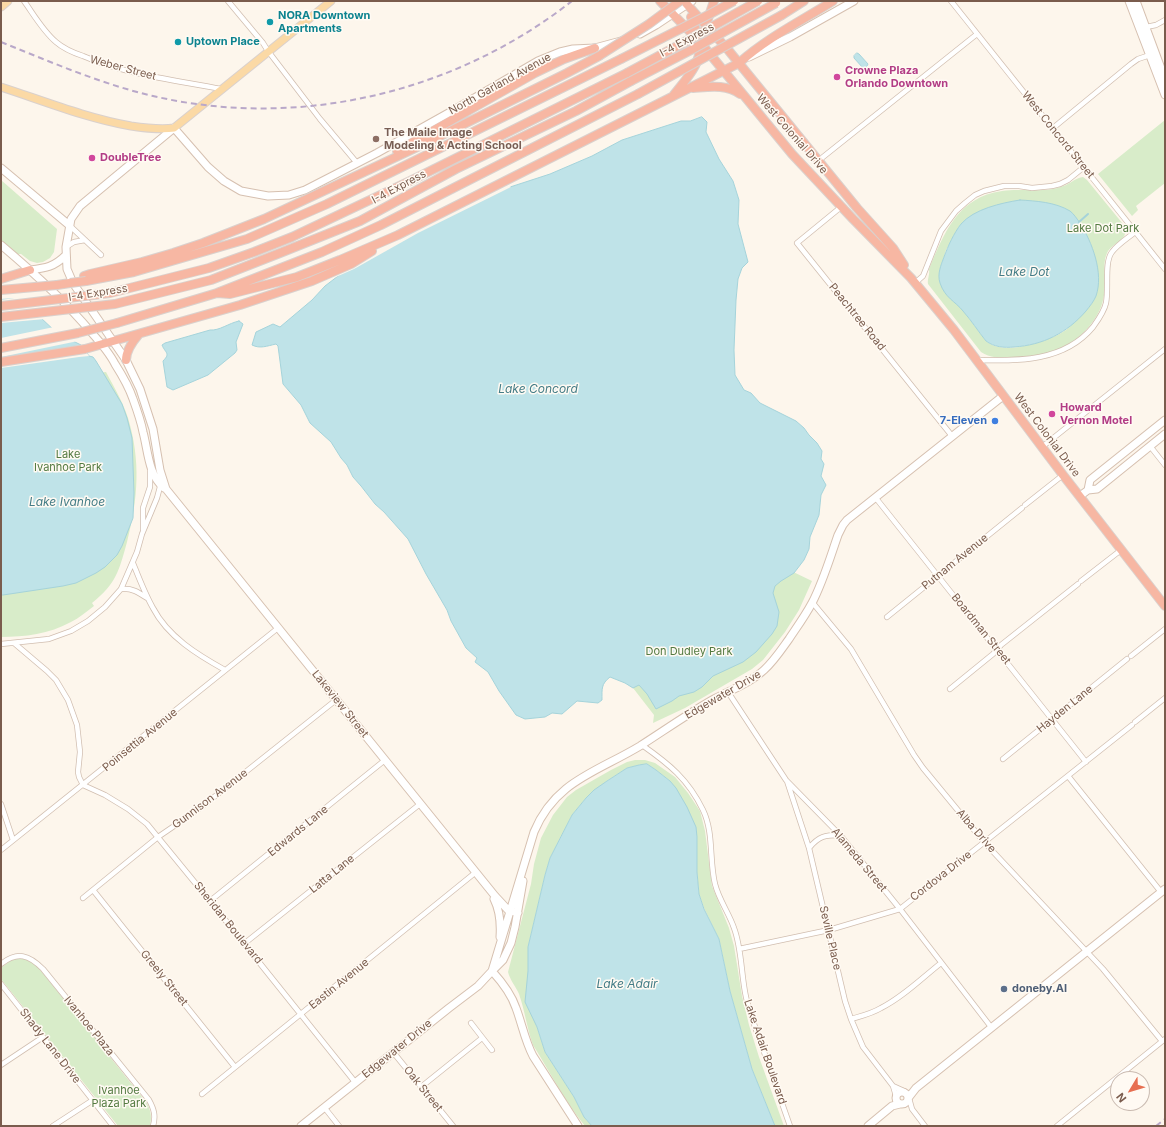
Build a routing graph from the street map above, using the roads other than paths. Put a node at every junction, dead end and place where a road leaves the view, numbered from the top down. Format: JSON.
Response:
{"nodes":[{"id":1,"x":8,"y":1,"type":"edge"},
{"id":2,"x":24,"y":1,"type":"edge"},
{"id":3,"x":228,"y":1,"type":"edge"},
{"id":4,"x":331,"y":1,"type":"edge"},
{"id":5,"x":660,"y":1,"type":"edge"},
{"id":6,"x":714,"y":1,"type":"edge"},
{"id":7,"x":734,"y":1,"type":"edge"},
{"id":8,"x":758,"y":1,"type":"edge"},
{"id":9,"x":804,"y":1,"type":"edge"},
{"id":10,"x":833,"y":1,"type":"edge"},
{"id":11,"x":854,"y":1,"type":"edge"},
{"id":12,"x":950,"y":1,"type":"edge"},
{"id":13,"x":1129,"y":1,"type":"edge"},
{"id":14,"x":1136,"y":1,"type":"edge"},
{"id":15,"x":686,"y":2,"type":"edge"},
{"id":16,"x":778,"y":2,"type":"edge"},
{"id":17,"x":1,"y":7,"type":"edge"},
{"id":18,"x":673,"y":15,"type":"junction"},
{"id":19,"x":1165,"y":20,"type":"edge"},
{"id":20,"x":706,"y":25,"type":"junction"},
{"id":21,"x":1146,"y":27,"type":"junction"},
{"id":22,"x":977,"y":34,"type":"junction"},
{"id":23,"x":702,"y":44,"type":"junction"},
{"id":24,"x":595,"y":48,"type":"junction"},
{"id":25,"x":268,"y":51,"type":"junction"},
{"id":26,"x":1150,"y":55,"type":"junction"},
{"id":27,"x":739,"y":63,"type":"junction"},
{"id":28,"x":1160,"y":67,"type":"junction"},
{"id":29,"x":724,"y":71,"type":"junction"},
{"id":30,"x":1165,"y":79,"type":"edge"},
{"id":31,"x":1,"y":87,"type":"edge"},
{"id":32,"x":221,"y":89,"type":"junction"},
{"id":33,"x":689,"y":89,"type":"junction"},
{"id":34,"x":1164,"y":90,"type":"edge"},
{"id":35,"x":1165,"y":95,"type":"edge"},
{"id":36,"x":673,"y":97,"type":"junction"},
{"id":37,"x":749,"y":102,"type":"junction"},
{"id":38,"x":174,"y":128,"type":"junction"},
{"id":39,"x":1053,"y":128,"type":"junction"},
{"id":40,"x":818,"y":161,"type":"junction"},
{"id":41,"x":357,"y":163,"type":"junction"},
{"id":42,"x":1084,"y":167,"type":"junction"},
{"id":43,"x":1,"y":168,"type":"edge"},
{"id":44,"x":361,"y":173,"type":"junction"},
{"id":45,"x":841,"y":207,"type":"junction"},
{"id":46,"x":69,"y":226,"type":"junction"},
{"id":47,"x":1135,"y":232,"type":"junction"},
{"id":48,"x":398,"y":235,"type":"junction"},
{"id":49,"x":85,"y":240,"type":"junction"},
{"id":50,"x":1,"y":246,"type":"edge"},
{"id":51,"x":66,"y":247,"type":"junction"},
{"id":52,"x":66,"y":255,"type":"junction"},
{"id":53,"x":101,"y":255,"type":"dead end"},
{"id":54,"x":1165,"y":269,"type":"edge"},
{"id":55,"x":30,"y":270,"type":"junction"},
{"id":56,"x":1,"y":279,"type":"edge"},
{"id":57,"x":85,"y":279,"type":"junction"},
{"id":58,"x":913,"y":280,"type":"junction"},
{"id":59,"x":1,"y":290,"type":"edge"},
{"id":60,"x":217,"y":293,"type":"junction"},
{"id":61,"x":1,"y":306,"type":"edge"},
{"id":62,"x":1,"y":317,"type":"edge"},
{"id":63,"x":139,"y":334,"type":"junction"},
{"id":64,"x":114,"y":341,"type":"junction"},
{"id":65,"x":102,"y":344,"type":"junction"},
{"id":66,"x":1,"y":348,"type":"edge"},
{"id":67,"x":1165,"y":349,"type":"edge"},
{"id":68,"x":126,"y":360,"type":"junction"},
{"id":69,"x":976,"y":360,"type":"junction"},
{"id":70,"x":1,"y":362,"type":"edge"},
{"id":71,"x":1003,"y":396,"type":"junction"},
{"id":72,"x":1165,"y":420,"type":"edge"},
{"id":73,"x":1165,"y":434,"type":"edge"},
{"id":74,"x":952,"y":436,"type":"junction"},
{"id":75,"x":1150,"y":446,"type":"junction"},
{"id":76,"x":1042,"y":447,"type":"junction"},
{"id":77,"x":148,"y":456,"type":"junction"},
{"id":78,"x":1165,"y":465,"type":"edge"},
{"id":79,"x":1063,"y":475,"type":"junction"},
{"id":80,"x":164,"y":487,"type":"junction"},
{"id":81,"x":1088,"y":490,"type":"junction"},
{"id":82,"x":1080,"y":496,"type":"junction"},
{"id":83,"x":875,"y":497,"type":"junction"},
{"id":84,"x":142,"y":534,"type":"junction"},
{"id":85,"x":1121,"y":550,"type":"junction"},
{"id":86,"x":133,"y":563,"type":"junction"},
{"id":87,"x":938,"y":576,"type":"junction"},
{"id":88,"x":121,"y":589,"type":"junction"},
{"id":89,"x":148,"y":599,"type":"junction"},
{"id":90,"x":812,"y":602,"type":"junction"},
{"id":91,"x":1165,"y":606,"type":"edge"},
{"id":92,"x":887,"y":617,"type":"dead end"},
{"id":93,"x":278,"y":628,"type":"junction"},
{"id":94,"x":1165,"y":629,"type":"edge"},
{"id":95,"x":14,"y":643,"type":"junction"},
{"id":96,"x":1,"y":644,"type":"edge"},
{"id":97,"x":998,"y":649,"type":"junction"},
{"id":98,"x":225,"y":670,"type":"junction"},
{"id":99,"x":950,"y":689,"type":"dead end"},
{"id":100,"x":728,"y":692,"type":"junction"},
{"id":101,"x":1165,"y":698,"type":"edge"},
{"id":102,"x":336,"y":700,"type":"junction"},
{"id":103,"x":1052,"y":719,"type":"junction"},
{"id":104,"x":642,"y":745,"type":"junction"},
{"id":105,"x":1003,"y":759,"type":"dead end"},
{"id":106,"x":385,"y":760,"type":"junction"},
{"id":107,"x":1086,"y":762,"type":"junction"},
{"id":108,"x":1068,"y":776,"type":"junction"},
{"id":109,"x":786,"y":780,"type":"junction"},
{"id":110,"x":83,"y":785,"type":"junction"},
{"id":111,"x":1,"y":804,"type":"edge"},
{"id":112,"x":420,"y":804,"type":"junction"},
{"id":113,"x":840,"y":835,"type":"junction"},
{"id":114,"x":158,"y":837,"type":"junction"},
{"id":115,"x":14,"y":840,"type":"junction"},
{"id":116,"x":984,"y":842,"type":"junction"},
{"id":117,"x":809,"y":848,"type":"junction"},
{"id":118,"x":1,"y":850,"type":"edge"},
{"id":119,"x":476,"y":872,"type":"junction"},
{"id":120,"x":489,"y":889,"type":"junction"},
{"id":121,"x":93,"y":890,"type":"junction"},
{"id":122,"x":1163,"y":890,"type":"edge"},
{"id":123,"x":83,"y":898,"type":"dead end"},
{"id":124,"x":210,"y":901,"type":"junction"},
{"id":125,"x":900,"y":909,"type":"junction"},
{"id":126,"x":514,"y":912,"type":"junction"},
{"id":127,"x":829,"y":930,"type":"junction"},
{"id":128,"x":245,"y":943,"type":"junction"},
{"id":129,"x":500,"y":947,"type":"junction"},
{"id":130,"x":739,"y":949,"type":"junction"},
{"id":131,"x":1087,"y":951,"type":"junction"},
{"id":132,"x":941,"y":963,"type":"junction"},
{"id":133,"x":1,"y":964,"type":"edge"},
{"id":134,"x":492,"y":971,"type":"junction"},
{"id":135,"x":1,"y":984,"type":"edge"},
{"id":136,"x":302,"y":1014,"type":"junction"},
{"id":137,"x":851,"y":1020,"type":"junction"},
{"id":138,"x":471,"y":1024,"type":"dead end"},
{"id":139,"x":991,"y":1027,"type":"junction"},
{"id":140,"x":43,"y":1037,"type":"junction"},
{"id":141,"x":482,"y":1038,"type":"junction"},
{"id":142,"x":1164,"y":1040,"type":"edge"},
{"id":143,"x":492,"y":1050,"type":"dead end"},
{"id":144,"x":393,"y":1052,"type":"junction"},
{"id":145,"x":1,"y":1065,"type":"edge"},
{"id":146,"x":235,"y":1067,"type":"junction"},
{"id":147,"x":355,"y":1082,"type":"junction"},
{"id":148,"x":893,"y":1086,"type":"junction"},
{"id":149,"x":421,"y":1087,"type":"junction"},
{"id":150,"x":202,"y":1094,"type":"dead end"},
{"id":151,"x":907,"y":1095,"type":"junction"},
{"id":152,"x":93,"y":1100,"type":"junction"},
{"id":153,"x":899,"y":1101,"type":"junction"},
{"id":154,"x":324,"y":1107,"type":"junction"},
{"id":155,"x":912,"y":1109,"type":"junction"},
{"id":156,"x":53,"y":1126,"type":"edge"},
{"id":157,"x":113,"y":1126,"type":"edge"},
{"id":158,"x":153,"y":1126,"type":"edge"},
{"id":159,"x":301,"y":1126,"type":"edge"},
{"id":160,"x":339,"y":1126,"type":"edge"},
{"id":161,"x":453,"y":1126,"type":"edge"},
{"id":162,"x":578,"y":1126,"type":"edge"},
{"id":163,"x":790,"y":1126,"type":"edge"},
{"id":164,"x":868,"y":1126,"type":"edge"},
{"id":165,"x":925,"y":1126,"type":"edge"},
{"id":166,"x":1057,"y":1126,"type":"edge"}],
"edges":[{"from":1,"to":17,"type":"main road"},
{"from":2,"to":32,"type":"street","name":"Weber Street"},
{"from":3,"to":25,"type":"street"},
{"from":4,"to":25,"type":"main road"},
{"from":5,"to":18,"type":"highway","name":"West Colonial Drive"},
{"from":6,"to":20,"type":"highway"},
{"from":7,"to":57,"type":"highway","bridge":true},
{"from":8,"to":61,"type":"highway","name":"I-4 Express","bridge":true},
{"from":9,"to":60,"type":"highway","bridge":true},
{"from":10,"to":27,"type":"highway"},
{"from":11,"to":27,"type":"street"},
{"from":12,"to":22,"type":"street","name":"West Concord Street"},
{"from":13,"to":26,"type":"street"},
{"from":14,"to":21,"type":"street"},
{"from":15,"to":18,"type":"street","name":"North Garland Avenue"},
{"from":15,"to":20,"type":"highway","name":"West Colonial Drive"},
{"from":15,"to":23,"type":"highway"},
{"from":15,"to":44,"type":"highway","bridge":true},
{"from":16,"to":62,"type":"highway","name":"I-4 Express","bridge":true},
{"from":18,"to":23,"type":"highway","name":"West Colonial Drive"},
{"from":18,"to":24,"type":"street","name":"North Garland Avenue"},
{"from":19,"to":21,"type":"street"},
{"from":20,"to":23,"type":"highway"},
{"from":20,"to":27,"type":"highway","name":"West Colonial Drive"},
{"from":21,"to":28,"type":"street"},
{"from":22,"to":39,"type":"street","name":"West Concord Street"},
{"from":22,"to":40,"type":"street"},
{"from":23,"to":29,"type":"highway","name":"West Colonial Drive"},
{"from":23,"to":36,"type":"highway"},
{"from":24,"to":41,"type":"street","name":"North Garland Avenue"},
{"from":24,"to":44,"type":"highway"},
{"from":25,"to":32,"type":"main road"},
{"from":25,"to":41,"type":"street"},
{"from":26,"to":28,"type":"street"},
{"from":26,"to":34,"type":"street"},
{"from":26,"to":39,"type":"street"},
{"from":27,"to":29,"type":"highway"},
{"from":27,"to":40,"type":"highway","name":"West Colonial Drive"},
{"from":28,"to":30,"type":"street"},
{"from":29,"to":33,"type":"highway"},
{"from":29,"to":37,"type":"highway","name":"West Colonial Drive"},
{"from":31,"to":38,"type":"main road"},
{"from":32,"to":38,"type":"main road"},
{"from":33,"to":36,"type":"highway"},
{"from":33,"to":37,"type":"highway"},
{"from":34,"to":35,"type":"street"},
{"from":36,"to":48,"type":"highway"},
{"from":37,"to":45,"type":"highway","name":"West Colonial Drive"},
{"from":38,"to":41,"type":"street","name":"North Garland Avenue"},
{"from":38,"to":46,"type":"street","name":"Lakeview Street"},
{"from":39,"to":42,"type":"street","name":"West Concord Street"},
{"from":40,"to":58,"type":"highway","name":"West Colonial Drive"},
{"from":42,"to":47,"type":"street","name":"West Concord Street"},
{"from":42,"to":58,"type":"street"},
{"from":43,"to":46,"type":"street"},
{"from":44,"to":57,"type":"highway"},
{"from":45,"to":58,"type":"highway","name":"West Colonial Drive"},
{"from":45,"to":74,"type":"street","name":"Peachtree Road"},
{"from":46,"to":49,"type":"street"},
{"from":46,"to":51,"type":"street","name":"Lakeview Street"},
{"from":47,"to":54,"type":"street","name":"West Concord Street"},
{"from":47,"to":69,"type":"street"},
{"from":48,"to":60,"type":"highway"},
{"from":48,"to":63,"type":"highway"},
{"from":49,"to":51,"type":"street"},
{"from":49,"to":53,"type":"street"},
{"from":50,"to":55,"type":"street","name":"Lakeview Street"},
{"from":51,"to":52,"type":"street","name":"Lakeview Street"},
{"from":52,"to":55,"type":"street"},
{"from":52,"to":64,"type":"street","name":"Lakeview Street"},
{"from":55,"to":56,"type":"highway"},
{"from":55,"to":65,"type":"street","name":"Lakeview Street"},
{"from":57,"to":59,"type":"highway","bridge":true},
{"from":58,"to":69,"type":"highway","name":"West Colonial Drive"},
{"from":60,"to":66,"type":"highway","bridge":true},
{"from":63,"to":64,"type":"highway"},
{"from":63,"to":68,"type":"highway"},
{"from":64,"to":65,"type":"highway"},
{"from":64,"to":68,"type":"street","name":"Lakeview Street"},
{"from":65,"to":70,"type":"highway"},
{"from":65,"to":77,"type":"street","name":"Lakeview Street"},
{"from":67,"to":76,"type":"street"},
{"from":68,"to":80,"type":"street","name":"Lakeview Street"},
{"from":69,"to":71,"type":"highway","name":"West Colonial Drive"},
{"from":71,"to":74,"type":"street","name":"Edgewater Drive"},
{"from":71,"to":76,"type":"highway","name":"West Colonial Drive"},
{"from":72,"to":81,"type":"street"},
{"from":73,"to":75,"type":"street"},
{"from":74,"to":83,"type":"street","name":"Edgewater Drive"},
{"from":75,"to":78,"type":"street"},
{"from":75,"to":81,"type":"street"},
{"from":76,"to":79,"type":"highway","name":"West Colonial Drive"},
{"from":77,"to":80,"type":"street","name":"Lakeview Street"},
{"from":77,"to":84,"type":"street"},
{"from":79,"to":82,"type":"highway","name":"West Colonial Drive"},
{"from":79,"to":87,"type":"street","name":"Putnam Avenue"},
{"from":80,"to":84,"type":"street"},
{"from":80,"to":93,"type":"street","name":"Lakeview Street"},
{"from":81,"to":82,"type":"street"},
{"from":82,"to":85,"type":"highway","name":"West Colonial Drive"},
{"from":83,"to":87,"type":"street","name":"Boardman Street"},
{"from":83,"to":90,"type":"street","name":"Edgewater Drive"},
{"from":84,"to":86,"type":"street"},
{"from":85,"to":91,"type":"highway","name":"West Colonial Drive"},
{"from":85,"to":97,"type":"street"},
{"from":86,"to":88,"type":"street"},
{"from":86,"to":89,"type":"street"},
{"from":87,"to":92,"type":"street","name":"Putnam Avenue"},
{"from":87,"to":97,"type":"street","name":"Boardman Street"},
{"from":88,"to":89,"type":"street"},
{"from":88,"to":95,"type":"street"},
{"from":89,"to":98,"type":"street"},
{"from":90,"to":100,"type":"street","name":"Edgewater Drive"},
{"from":90,"to":116,"type":"street","name":"Alba Drive"},
{"from":93,"to":98,"type":"street","name":"Poinsettia Avenue"},
{"from":93,"to":102,"type":"street","name":"Lakeview Street"},
{"from":94,"to":103,"type":"street","name":"Hayden Lane"},
{"from":95,"to":96,"type":"street"},
{"from":95,"to":110,"type":"street"},
{"from":97,"to":99,"type":"street"},
{"from":97,"to":103,"type":"street","name":"Boardman Street"},
{"from":98,"to":110,"type":"street","name":"Poinsettia Avenue"},
{"from":100,"to":104,"type":"street","name":"Edgewater Drive"},
{"from":100,"to":109,"type":"street","name":"Alameda Street"},
{"from":101,"to":107,"type":"street","name":"Cordova Drive"},
{"from":102,"to":106,"type":"street","name":"Lakeview Street"},
{"from":102,"to":114,"type":"street","name":"Gunnison Avenue"},
{"from":103,"to":105,"type":"street","name":"Hayden Lane"},
{"from":103,"to":107,"type":"street","name":"Boardman Street"},
{"from":104,"to":126,"type":"street","name":"Edgewater Drive"},
{"from":104,"to":130,"type":"street","name":"Lake Adair Boulevard"},
{"from":106,"to":112,"type":"street","name":"Lakeview Street"},
{"from":106,"to":124,"type":"street","name":"Edwards Lane"},
{"from":107,"to":108,"type":"street","name":"Cordova Drive"},
{"from":108,"to":116,"type":"street","name":"Cordova Drive"},
{"from":108,"to":122,"type":"street"},
{"from":109,"to":113,"type":"street","name":"Alameda Street"},
{"from":109,"to":117,"type":"street","name":"Seville Place"},
{"from":110,"to":114,"type":"street","name":"Sheridan Boulevard"},
{"from":110,"to":115,"type":"street","name":"Poinsettia Avenue"},
{"from":111,"to":115,"type":"street"},
{"from":112,"to":119,"type":"street","name":"Lakeview Street"},
{"from":112,"to":128,"type":"street","name":"Latta Lane"},
{"from":113,"to":117,"type":"street"},
{"from":113,"to":125,"type":"street","name":"Alameda Street"},
{"from":114,"to":121,"type":"street","name":"Gunnison Avenue"},
{"from":114,"to":124,"type":"street","name":"Sheridan Boulevard"},
{"from":115,"to":118,"type":"street","name":"Poinsettia Avenue"},
{"from":116,"to":125,"type":"street","name":"Cordova Drive"},
{"from":116,"to":131,"type":"street","name":"Alba Drive"},
{"from":117,"to":127,"type":"street","name":"Seville Place"},
{"from":119,"to":120,"type":"street","name":"Lakeview Street"},
{"from":119,"to":136,"type":"street","name":"Eastin Avenue"},
{"from":120,"to":126,"type":"street","name":"Lakeview Street"},
{"from":120,"to":129,"type":"street"},
{"from":121,"to":123,"type":"street","name":"Gunnison Avenue"},
{"from":121,"to":146,"type":"street","name":"Greely Street"},
{"from":122,"to":131,"type":"street"},
{"from":124,"to":128,"type":"street","name":"Sheridan Boulevard"},
{"from":125,"to":127,"type":"street","name":"Cordova Drive"},
{"from":125,"to":132,"type":"street","name":"Alameda Street"},
{"from":126,"to":129,"type":"street","name":"Edgewater Drive"},
{"from":126,"to":134,"type":"street","name":"Edgewater Drive"},
{"from":127,"to":130,"type":"street","name":"Cordova Drive"},
{"from":127,"to":137,"type":"street","name":"Seville Place"},
{"from":128,"to":136,"type":"street","name":"Sheridan Boulevard"},
{"from":129,"to":134,"type":"street","name":"Edgewater Drive"},
{"from":130,"to":163,"type":"street","name":"Lake Adair Boulevard"},
{"from":131,"to":139,"type":"street"},
{"from":131,"to":142,"type":"street","name":"Alba Drive"},
{"from":132,"to":137,"type":"street"},
{"from":132,"to":139,"type":"street","name":"Alameda Street"},
{"from":133,"to":158,"type":"street","name":"Ivanhoe Plaza"},
{"from":134,"to":144,"type":"street","name":"Edgewater Drive"},
{"from":134,"to":162,"type":"street"},
{"from":135,"to":140,"type":"street","name":"Shady Lane Drive"},
{"from":136,"to":146,"type":"street","name":"Eastin Avenue"},
{"from":136,"to":147,"type":"street","name":"Sheridan Boulevard"},
{"from":137,"to":148,"type":"street","name":"Seville Place"},
{"from":138,"to":141,"type":"street"},
{"from":139,"to":151,"type":"street"},
{"from":140,"to":145,"type":"street"},
{"from":140,"to":152,"type":"street","name":"Shady Lane Drive"},
{"from":141,"to":143,"type":"street"},
{"from":141,"to":149,"type":"street"},
{"from":142,"to":166,"type":"street"},
{"from":144,"to":147,"type":"street","name":"Edgewater Drive"},
{"from":144,"to":149,"type":"street","name":"Oak Street"},
{"from":146,"to":150,"type":"street","name":"Eastin Avenue"},
{"from":147,"to":154,"type":"street","name":"Edgewater Drive"},
{"from":148,"to":151,"type":"street","name":"Seville Place"},
{"from":148,"to":153,"type":"street","name":"Seville Place"},
{"from":149,"to":161,"type":"street","name":"Oak Street"},
{"from":151,"to":153,"type":"street"},
{"from":151,"to":153,"type":"street"},
{"from":151,"to":155,"type":"street"},
{"from":152,"to":156,"type":"street"},
{"from":152,"to":157,"type":"street","name":"Shady Lane Drive"},
{"from":153,"to":155,"type":"street"},
{"from":153,"to":164,"type":"street"},
{"from":154,"to":159,"type":"street","name":"Edgewater Drive"},
{"from":154,"to":160,"type":"street"},
{"from":155,"to":165,"type":"street"}]}
